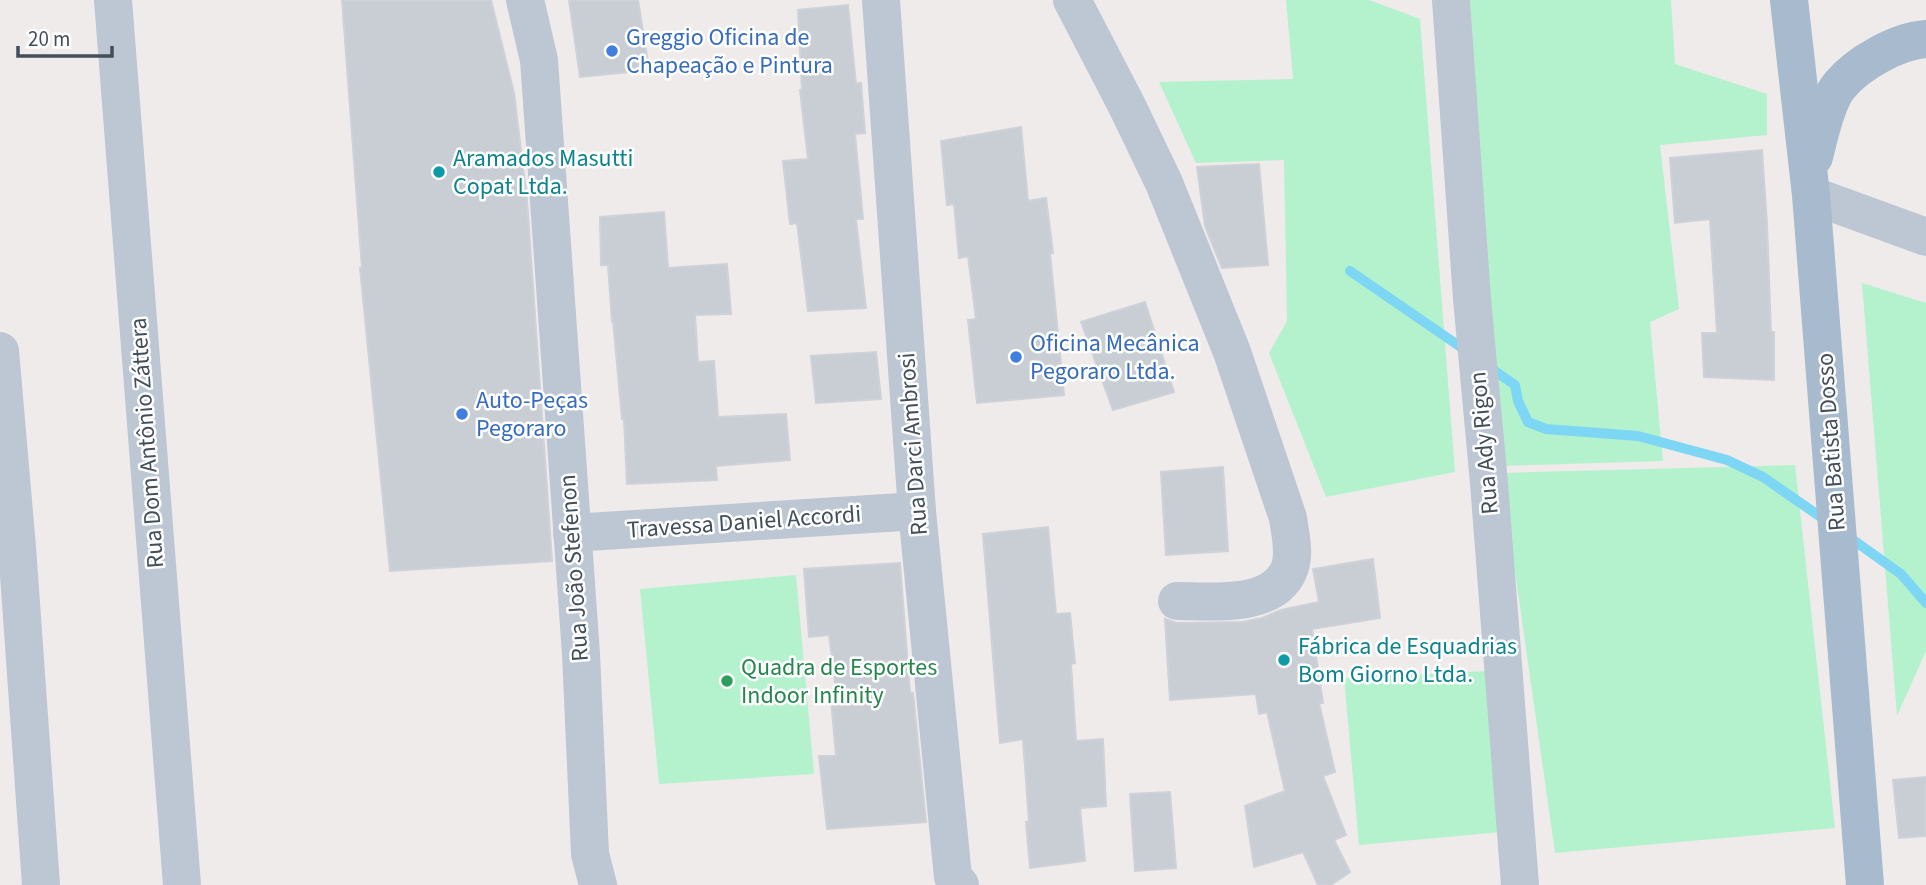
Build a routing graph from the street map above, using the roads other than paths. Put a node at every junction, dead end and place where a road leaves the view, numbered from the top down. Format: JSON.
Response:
{"nodes":[{"id":1,"x":113,"y":0,"type":"edge"},
{"id":2,"x":525,"y":0,"type":"edge"},
{"id":3,"x":881,"y":0,"type":"edge"},
{"id":4,"x":1072,"y":0,"type":"edge"},
{"id":5,"x":1451,"y":0,"type":"edge"},
{"id":6,"x":1789,"y":0,"type":"edge"},
{"id":7,"x":1926,"y":38,"type":"edge"},
{"id":8,"x":1811,"y":186,"type":"junction"},
{"id":9,"x":1926,"y":237,"type":"edge"},
{"id":10,"x":0,"y":351,"type":"edge"},
{"id":11,"x":917,"y":512,"type":"junction"},
{"id":12,"x":572,"y":533,"type":"junction"},
{"id":13,"x":1177,"y":601,"type":"dead end"},
{"id":14,"x":41,"y":885,"type":"edge"},
{"id":15,"x":182,"y":885,"type":"edge"},
{"id":16,"x":598,"y":885,"type":"edge"},
{"id":17,"x":960,"y":885,"type":"edge"},
{"id":18,"x":1520,"y":885,"type":"edge"},
{"id":19,"x":1865,"y":885,"type":"edge"}],
"edges":[{"from":1,"to":15,"type":"street","name":"Rua Dom Antônio Záttera"},
{"from":2,"to":12,"type":"street","name":"Rua João Stefenon"},
{"from":3,"to":11,"type":"street","name":"Rua Darci Ambrosi"},
{"from":4,"to":13,"type":"street"},
{"from":5,"to":18,"type":"street","name":"Rua Ady Rigon"},
{"from":6,"to":8,"type":"main road","name":"Rua Batista Dosso"},
{"from":7,"to":8,"type":"main road"},
{"from":8,"to":9,"type":"street"},
{"from":8,"to":19,"type":"main road","name":"Rua Batista Dosso"},
{"from":10,"to":14,"type":"street"},
{"from":11,"to":12,"type":"street","name":"Travessa Daniel Accordi"},
{"from":11,"to":17,"type":"street","name":"Rua Darci Ambrosi"},
{"from":12,"to":16,"type":"street","name":"Rua João Stefenon"}]}
